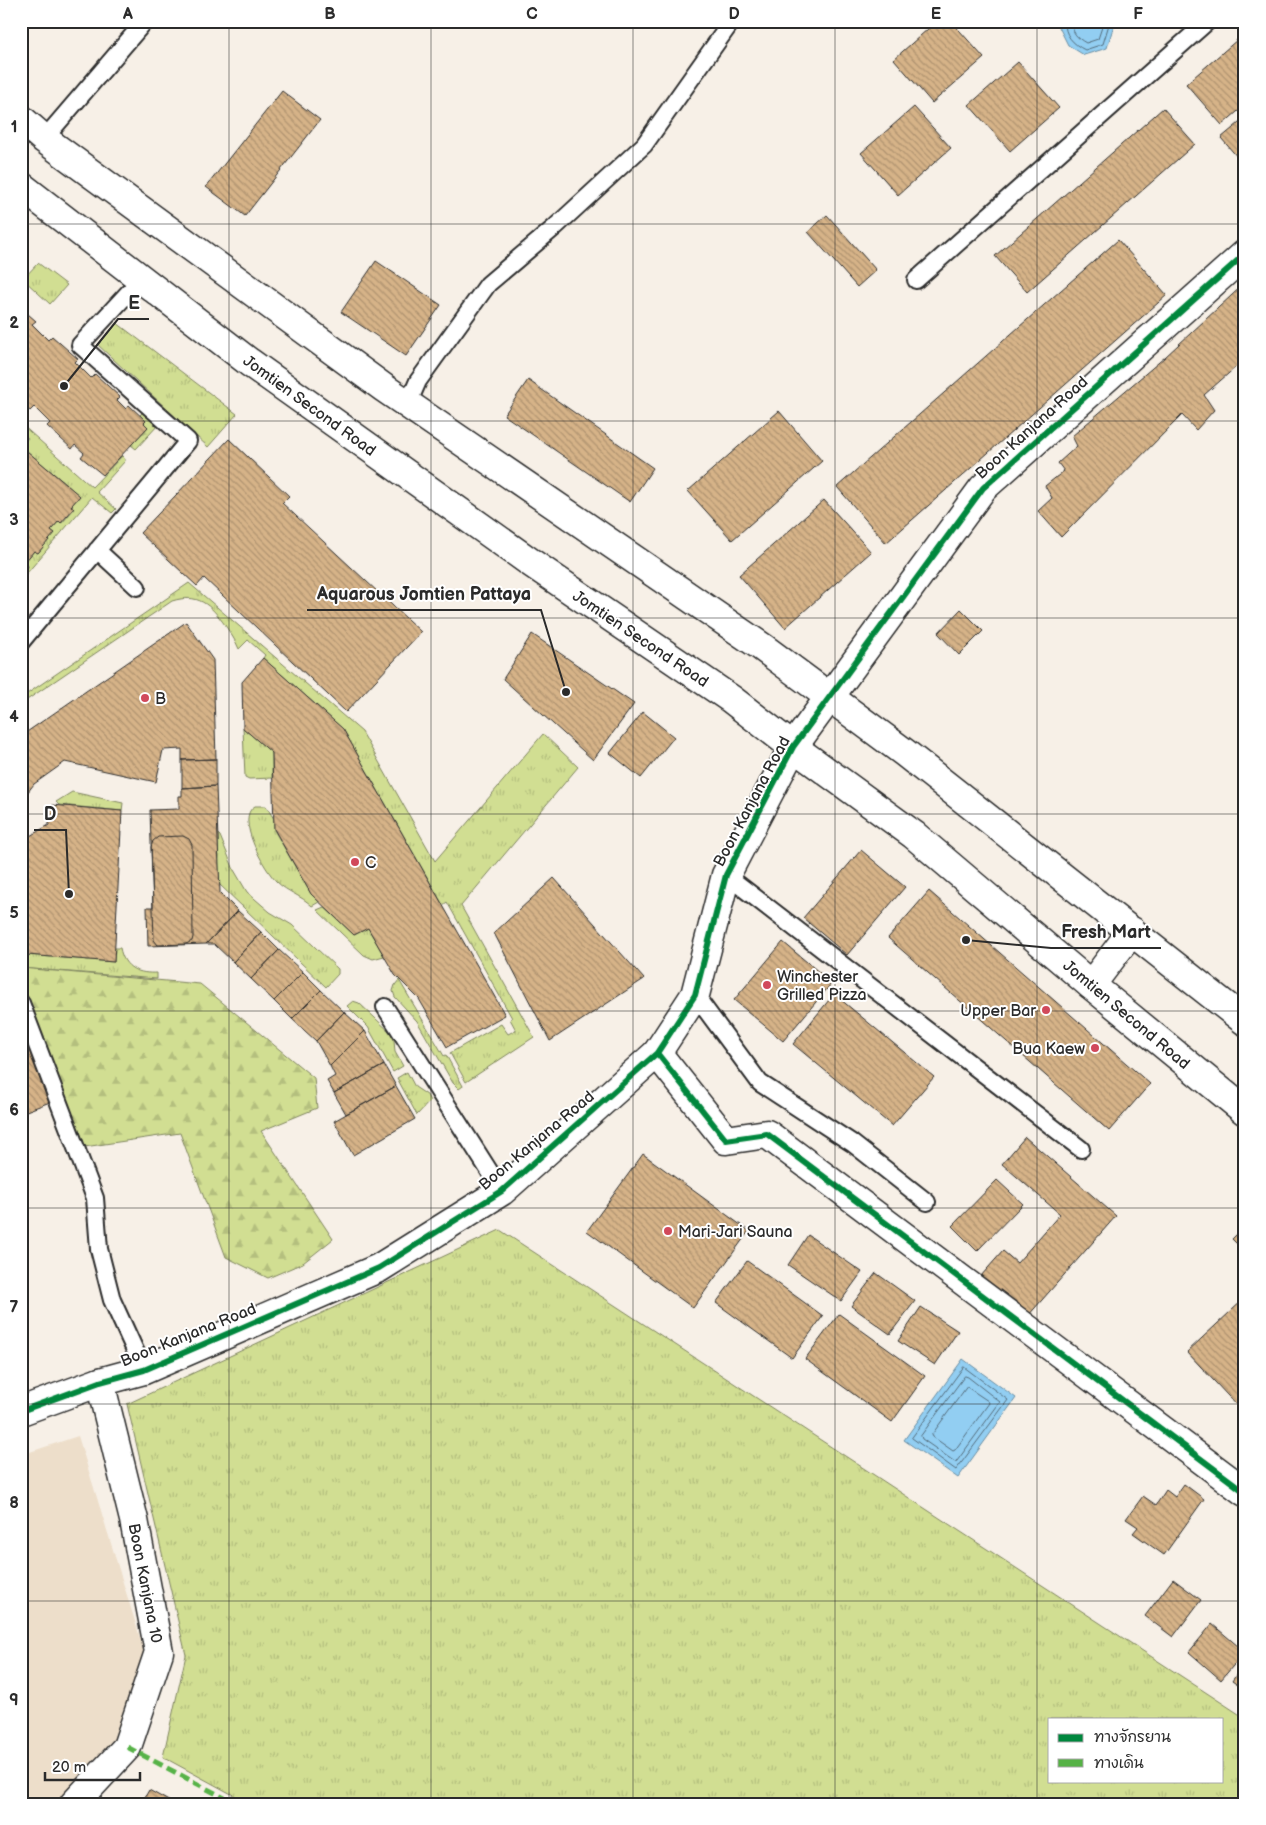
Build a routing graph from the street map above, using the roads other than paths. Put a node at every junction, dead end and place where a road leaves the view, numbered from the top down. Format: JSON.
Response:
{"nodes":[{"id":1,"x":145,"y":21,"type":"edge"},
{"id":2,"x":732,"y":21,"type":"edge"},
{"id":3,"x":1208,"y":21,"type":"edge"},
{"id":4,"x":21,"y":119,"type":"edge"},
{"id":5,"x":44,"y":139,"type":"junction"},
{"id":6,"x":21,"y":186,"type":"edge"},
{"id":7,"x":1245,"y":254,"type":"edge"},
{"id":8,"x":141,"y":278,"type":"junction"},
{"id":9,"x":916,"y":280,"type":"dead end"},
{"id":10,"x":408,"y":404,"type":"junction"},
{"id":11,"x":97,"y":550,"type":"junction"},
{"id":12,"x":137,"y":587,"type":"dead end"},
{"id":13,"x":21,"y":642,"type":"edge"},
{"id":14,"x":830,"y":698,"type":"junction"},
{"id":15,"x":793,"y":747,"type":"junction"},
{"id":16,"x":726,"y":875,"type":"junction"},
{"id":17,"x":1132,"y":931,"type":"junction"},
{"id":18,"x":1091,"y":985,"type":"junction"},
{"id":19,"x":695,"y":995,"type":"junction"},
{"id":20,"x":21,"y":1003,"type":"edge"},
{"id":21,"x":385,"y":1007,"type":"dead end"},
{"id":22,"x":1242,"y":1013,"type":"edge"},
{"id":23,"x":657,"y":1053,"type":"junction"},
{"id":24,"x":1245,"y":1112,"type":"edge"},
{"id":25,"x":1081,"y":1149,"type":"dead end"},
{"id":26,"x":502,"y":1191,"type":"junction"},
{"id":27,"x":927,"y":1202,"type":"dead end"},
{"id":28,"x":144,"y":1370,"type":"junction"},
{"id":29,"x":100,"y":1382,"type":"junction"},
{"id":30,"x":21,"y":1412,"type":"edge"},
{"id":31,"x":1245,"y":1492,"type":"edge"},
{"id":32,"x":82,"y":1801,"type":"edge"}],
"edges":[{"from":1,"to":5,"type":"lane"},
{"from":2,"to":10,"type":"lane"},
{"from":3,"to":9,"type":"lane"},
{"from":4,"to":5,"type":"main road"},
{"from":5,"to":10,"type":"main road"},
{"from":6,"to":8,"type":"main road","name":"Jomtien Second Road"},
{"from":7,"to":14,"type":"main road","name":"Boon Kanjana Road"},
{"from":8,"to":11,"type":"lane"},
{"from":8,"to":15,"type":"main road","name":"Jomtien Second Road"},
{"from":10,"to":14,"type":"main road"},
{"from":11,"to":12,"type":"lane"},
{"from":11,"to":13,"type":"lane"},
{"from":14,"to":15,"type":"main road","name":"Boon Kanjana Road"},
{"from":14,"to":17,"type":"main road"},
{"from":15,"to":16,"type":"main road","name":"Boon Kanjana Road"},
{"from":15,"to":18,"type":"main road","name":"Jomtien Second Road"},
{"from":16,"to":19,"type":"main road","name":"Boon Kanjana Road"},
{"from":16,"to":25,"type":"lane"},
{"from":17,"to":18,"type":"main road"},
{"from":17,"to":22,"type":"main road"},
{"from":18,"to":24,"type":"main road","name":"Jomtien Second Road"},
{"from":19,"to":23,"type":"main road","name":"Boon Kanjana Road"},
{"from":19,"to":27,"type":"lane"},
{"from":20,"to":28,"type":"lane"},
{"from":21,"to":26,"type":"lane"},
{"from":23,"to":26,"type":"main road","name":"Boon Kanjana Road"},
{"from":23,"to":31,"type":"main road"},
{"from":26,"to":28,"type":"main road","name":"Boon Kanjana Road"},
{"from":28,"to":29,"type":"main road","name":"Boon Kanjana Road"},
{"from":29,"to":30,"type":"main road","name":"Boon Kanjana Road"},
{"from":29,"to":32,"type":"main road","name":"Boon Kanjana 10"}]}
